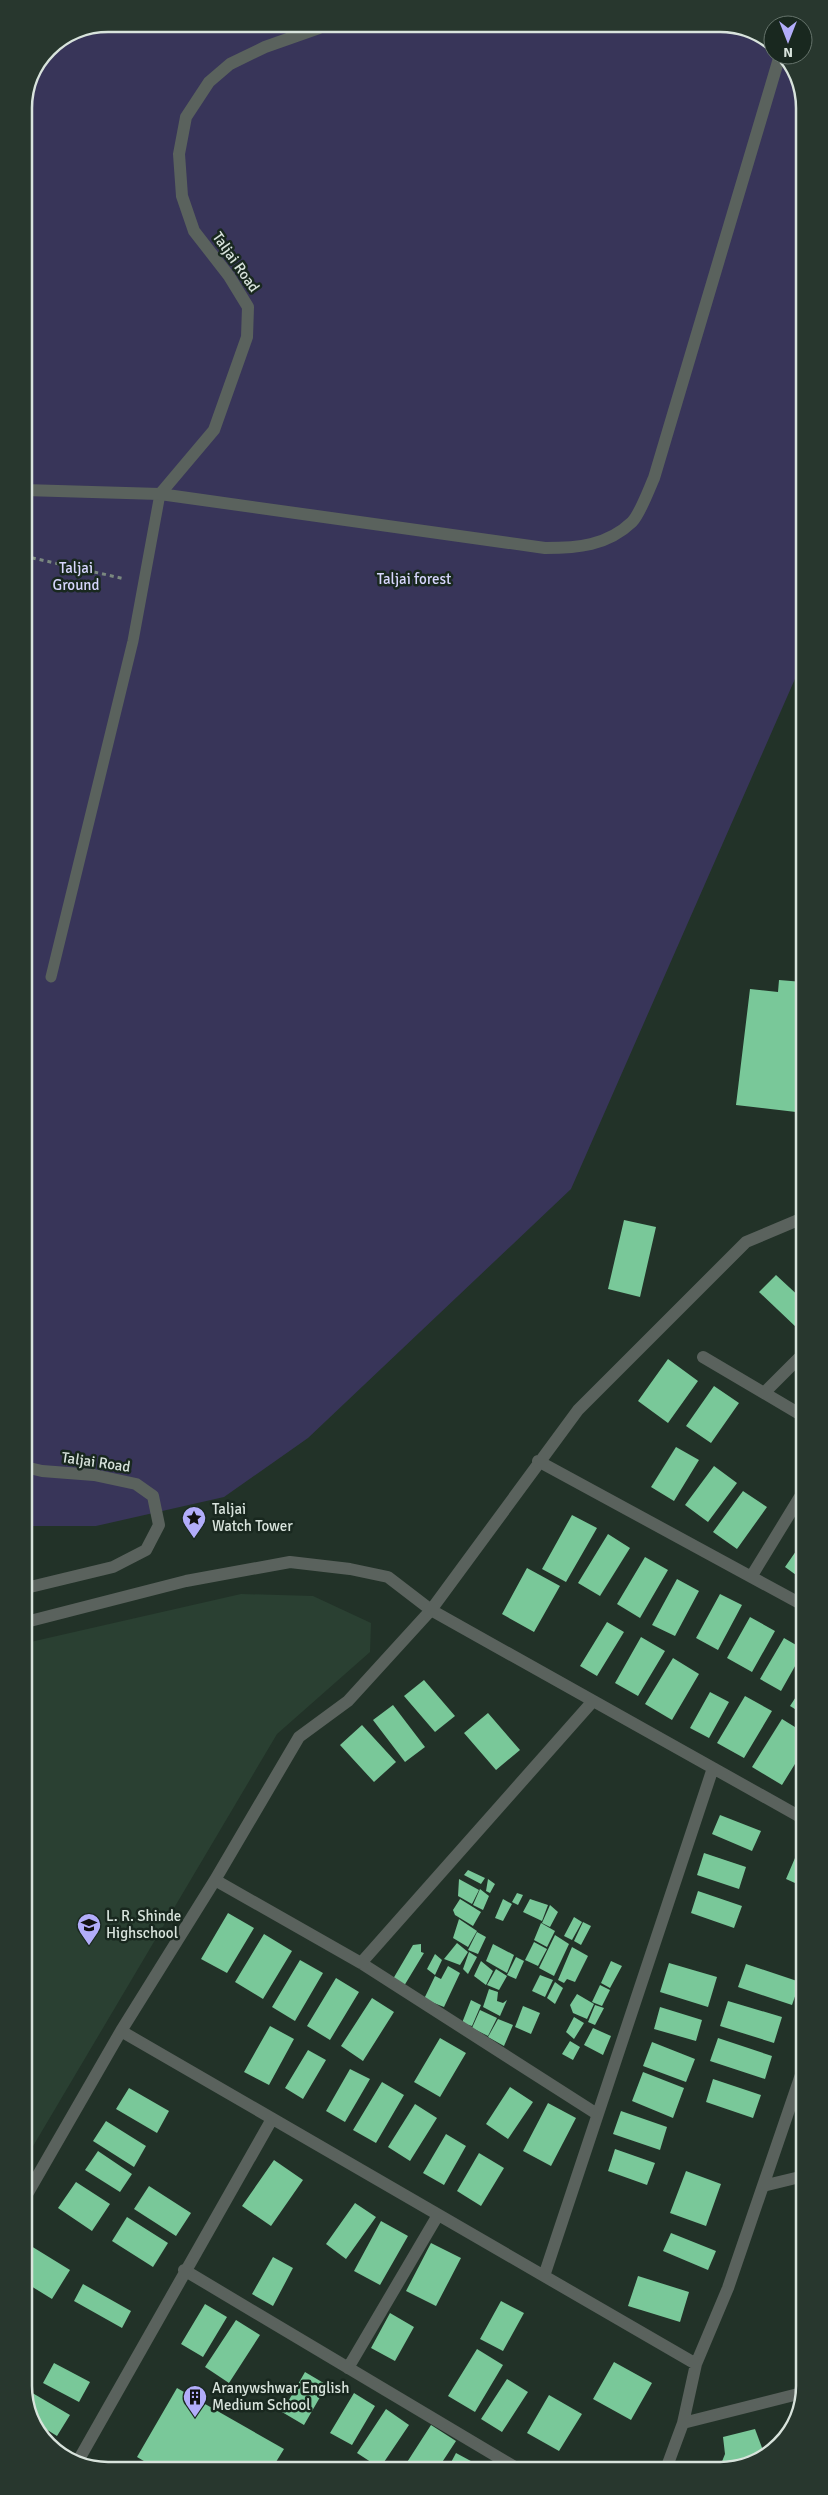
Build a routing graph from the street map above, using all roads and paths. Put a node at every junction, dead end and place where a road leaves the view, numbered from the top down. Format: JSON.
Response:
{"nodes":[{"id":1,"x":306,"y":32,"type":"edge"},
{"id":2,"x":777,"y":65,"type":"edge"},
{"id":3,"x":32,"y":490,"type":"edge"},
{"id":4,"x":160,"y":494,"type":"junction"},
{"id":5,"x":32,"y":558,"type":"edge"},
{"id":6,"x":143,"y":583,"type":"junction"},
{"id":7,"x":51,"y":977,"type":"dead end"},
{"id":8,"x":796,"y":1221,"type":"edge"},
{"id":9,"x":703,"y":1357,"type":"dead end"},
{"id":10,"x":796,"y":1361,"type":"edge"},
{"id":11,"x":764,"y":1393,"type":"junction"},
{"id":12,"x":796,"y":1412,"type":"edge"},
{"id":13,"x":538,"y":1462,"type":"junction"},
{"id":14,"x":32,"y":1468,"type":"edge"},
{"id":15,"x":796,"y":1503,"type":"edge"},
{"id":16,"x":751,"y":1577,"type":"junction"},
{"id":17,"x":32,"y":1587,"type":"edge"},
{"id":18,"x":796,"y":1601,"type":"edge"},
{"id":19,"x":432,"y":1610,"type":"junction"},
{"id":20,"x":32,"y":1620,"type":"edge"},
{"id":21,"x":593,"y":1700,"type":"junction"},
{"id":22,"x":713,"y":1768,"type":"junction"},
{"id":23,"x":796,"y":1815,"type":"edge"},
{"id":24,"x":215,"y":1880,"type":"junction"},
{"id":25,"x":361,"y":1964,"type":"junction"},
{"id":26,"x":121,"y":2032,"type":"junction"},
{"id":27,"x":796,"y":2089,"type":"edge"},
{"id":28,"x":597,"y":2114,"type":"junction"},
{"id":29,"x":272,"y":2119,"type":"junction"},
{"id":30,"x":796,"y":2178,"type":"edge"},
{"id":31,"x":32,"y":2186,"type":"edge"},
{"id":32,"x":763,"y":2186,"type":"junction"},
{"id":33,"x":438,"y":2215,"type":"junction"},
{"id":34,"x":184,"y":2270,"type":"junction"},
{"id":35,"x":544,"y":2276,"type":"junction"},
{"id":36,"x":696,"y":2364,"type":"junction"},
{"id":37,"x":348,"y":2368,"type":"junction"},
{"id":38,"x":795,"y":2395,"type":"edge"},
{"id":39,"x":683,"y":2423,"type":"junction"},
{"id":40,"x":80,"y":2457,"type":"edge"},
{"id":41,"x":506,"y":2462,"type":"edge"},
{"id":42,"x":669,"y":2462,"type":"edge"}],
"edges":[{"from":1,"to":4,"type":"street","name":"Taljai Road"},
{"from":2,"to":4,"type":"street"},
{"from":3,"to":4,"type":"street"},
{"from":4,"to":6,"type":"lane"},
{"from":5,"to":6,"type":"path"},
{"from":6,"to":7,"type":"lane"},
{"from":8,"to":13,"type":"street"},
{"from":9,"to":11,"type":"street"},
{"from":10,"to":11,"type":"street"},
{"from":11,"to":12,"type":"street"},
{"from":13,"to":16,"type":"street"},
{"from":13,"to":19,"type":"street"},
{"from":14,"to":17,"type":"street","name":"Taljai Road"},
{"from":15,"to":16,"type":"street"},
{"from":16,"to":18,"type":"street"},
{"from":19,"to":20,"type":"street"},
{"from":19,"to":21,"type":"street"},
{"from":19,"to":24,"type":"street"},
{"from":21,"to":22,"type":"street"},
{"from":21,"to":25,"type":"street"},
{"from":22,"to":23,"type":"street"},
{"from":22,"to":28,"type":"street"},
{"from":24,"to":25,"type":"street"},
{"from":24,"to":26,"type":"street"},
{"from":25,"to":28,"type":"street"},
{"from":26,"to":29,"type":"street"},
{"from":26,"to":31,"type":"street"},
{"from":27,"to":32,"type":"street"},
{"from":28,"to":35,"type":"street"},
{"from":29,"to":33,"type":"street"},
{"from":29,"to":34,"type":"street"},
{"from":30,"to":32,"type":"street"},
{"from":32,"to":36,"type":"street"},
{"from":33,"to":35,"type":"street"},
{"from":33,"to":37,"type":"street"},
{"from":34,"to":37,"type":"street"},
{"from":34,"to":40,"type":"street"},
{"from":35,"to":36,"type":"street"},
{"from":36,"to":39,"type":"street"},
{"from":37,"to":41,"type":"street"},
{"from":38,"to":39,"type":"street"},
{"from":39,"to":42,"type":"street"}]}
